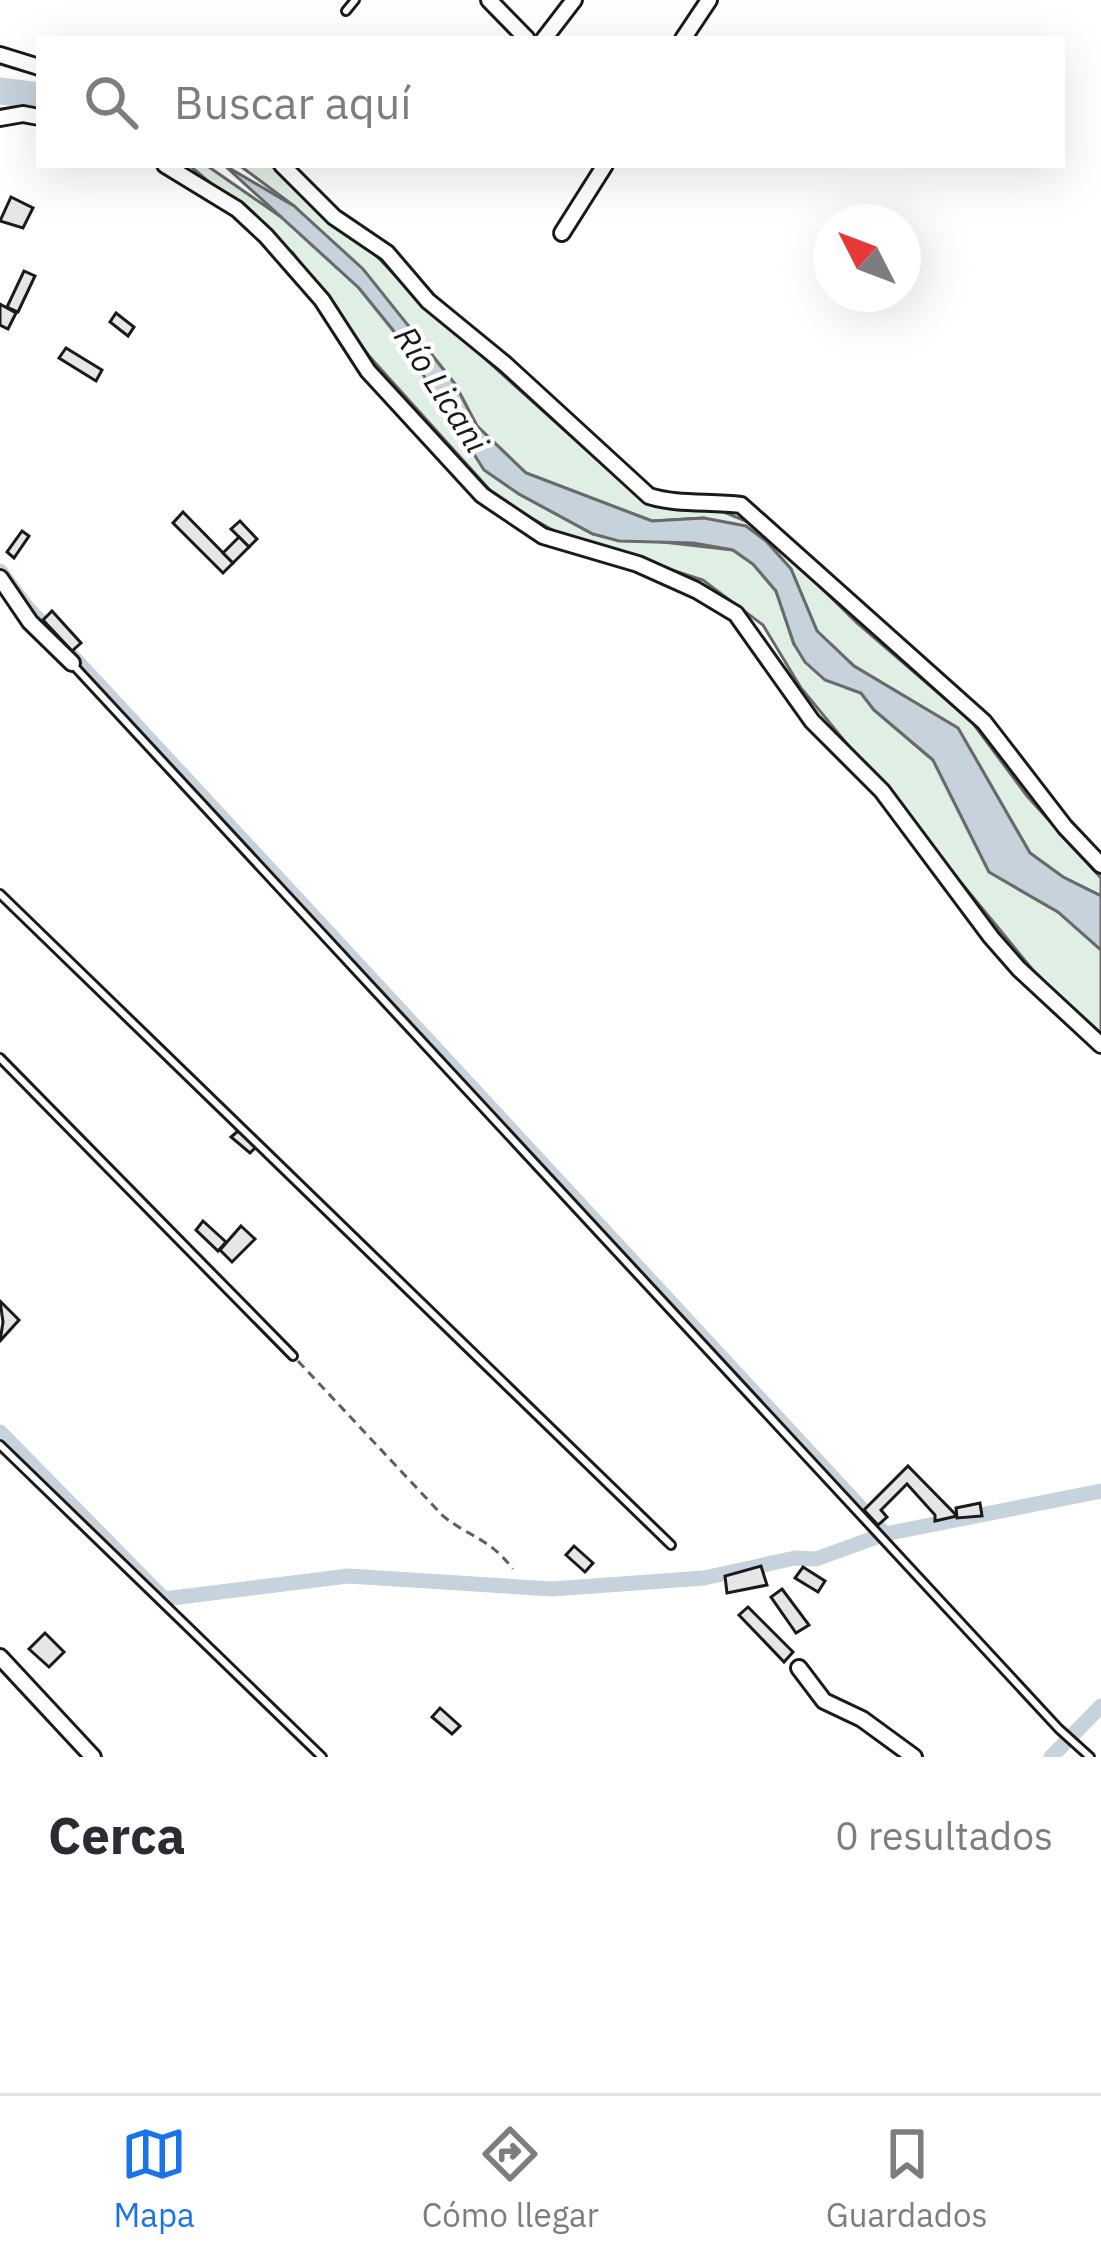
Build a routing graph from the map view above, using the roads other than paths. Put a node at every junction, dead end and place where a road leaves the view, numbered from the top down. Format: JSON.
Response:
{"nodes":[{"id":1,"x":355,"y":0,"type":"edge"},
{"id":2,"x":489,"y":0,"type":"edge"},
{"id":3,"x":574,"y":0,"type":"edge"},
{"id":4,"x":709,"y":0,"type":"edge"},
{"id":5,"x":346,"y":10,"type":"dead end"},
{"id":6,"x":524,"y":36,"type":"edge"},
{"id":7,"x":546,"y":36,"type":"edge"},
{"id":8,"x":685,"y":36,"type":"edge"},
{"id":9,"x":0,"y":55,"type":"edge"},
{"id":10,"x":36,"y":66,"type":"edge"},
{"id":11,"x":36,"y":116,"type":"edge"},
{"id":12,"x":0,"y":118,"type":"edge"},
{"id":13,"x":170,"y":168,"type":"edge"},
{"id":14,"x":285,"y":168,"type":"edge"},
{"id":15,"x":602,"y":168,"type":"edge"},
{"id":16,"x":562,"y":233,"type":"dead end"},
{"id":17,"x":0,"y":578,"type":"edge"},
{"id":18,"x":72,"y":663,"type":"joint"},
{"id":19,"x":1101,"y":866,"type":"edge"},
{"id":20,"x":0,"y":894,"type":"edge"},
{"id":21,"x":1101,"y":1046,"type":"edge"},
{"id":22,"x":0,"y":1058,"type":"edge"},
{"id":23,"x":293,"y":1356,"type":"road end"},
{"id":24,"x":0,"y":1445,"type":"edge"},
{"id":25,"x":671,"y":1545,"type":"dead end"},
{"id":26,"x":0,"y":1657,"type":"edge"},
{"id":27,"x":799,"y":1668,"type":"dead end"},
{"id":28,"x":93,"y":1757,"type":"edge"},
{"id":29,"x":322,"y":1757,"type":"edge"},
{"id":30,"x":914,"y":1757,"type":"edge"},
{"id":31,"x":1090,"y":1757,"type":"edge"}],
"edges":[{"from":1,"to":5,"type":"lane"},
{"from":2,"to":6,"type":"street"},
{"from":3,"to":7,"type":"street"},
{"from":4,"to":8,"type":"street"},
{"from":9,"to":10,"type":"street"},
{"from":11,"to":12,"type":"street"},
{"from":13,"to":21,"type":"street"},
{"from":14,"to":19,"type":"street"},
{"from":15,"to":16,"type":"street"},
{"from":17,"to":18,"type":"street"},
{"from":18,"to":31,"type":"lane"},
{"from":20,"to":25,"type":"lane"},
{"from":22,"to":23,"type":"lane"},
{"from":24,"to":29,"type":"lane"},
{"from":26,"to":28,"type":"street"},
{"from":27,"to":30,"type":"street"}]}
